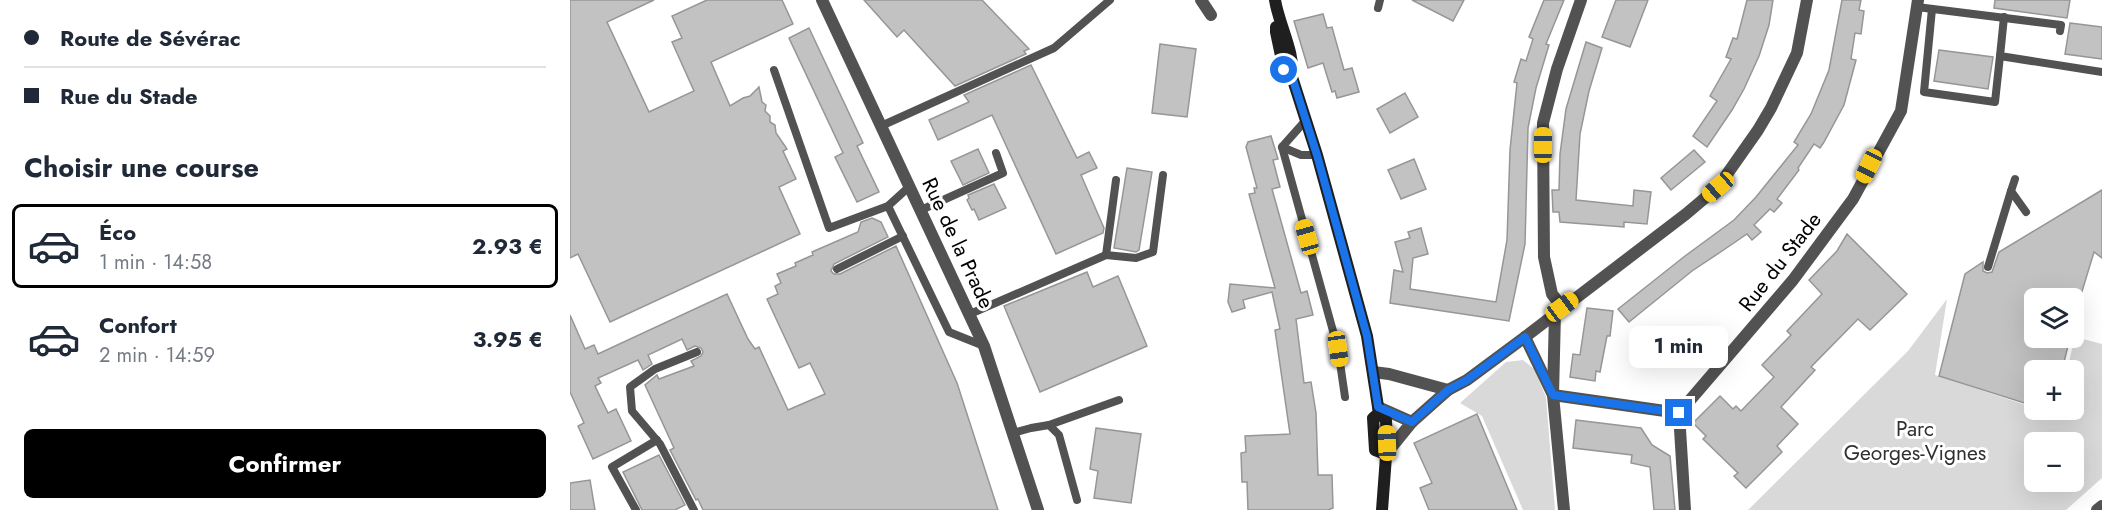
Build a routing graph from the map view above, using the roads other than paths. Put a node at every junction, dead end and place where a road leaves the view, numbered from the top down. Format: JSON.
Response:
{"nodes":[{"id":1,"x":822,"y":0,"type":"edge"},
{"id":2,"x":1110,"y":0,"type":"edge"},
{"id":3,"x":1201,"y":0,"type":"edge"},
{"id":4,"x":1275,"y":0,"type":"edge"},
{"id":5,"x":1581,"y":0,"type":"edge"},
{"id":6,"x":1807,"y":0,"type":"edge"},
{"id":7,"x":1918,"y":3,"type":"edge"},
{"id":8,"x":1932,"y":9,"type":"junction"},
{"id":9,"x":1211,"y":15,"type":"dead end"},
{"id":10,"x":2004,"y":17,"type":"junction"},
{"id":11,"x":2060,"y":31,"type":"dead end"},
{"id":12,"x":2000,"y":56,"type":"junction"},
{"id":13,"x":774,"y":70,"type":"dead end"},
{"id":14,"x":2102,"y":72,"type":"edge"},
{"id":15,"x":1306,"y":120,"type":"junction"},
{"id":16,"x":881,"y":126,"type":"junction"},
{"id":17,"x":1282,"y":147,"type":"junction"},
{"id":18,"x":996,"y":153,"type":"dead end"},
{"id":19,"x":1317,"y":155,"type":"junction"},
{"id":20,"x":1163,"y":175,"type":"dead end"},
{"id":21,"x":2015,"y":179,"type":"dead end"},
{"id":22,"x":1116,"y":180,"type":"dead end"},
{"id":23,"x":910,"y":186,"type":"junction"},
{"id":24,"x":2011,"y":191,"type":"junction"},
{"id":25,"x":888,"y":206,"type":"junction"},
{"id":26,"x":921,"y":210,"type":"junction"},
{"id":27,"x":2026,"y":212,"type":"dead end"},
{"id":28,"x":903,"y":236,"type":"junction"},
{"id":29,"x":1106,"y":255,"type":"junction"},
{"id":30,"x":1988,"y":267,"type":"dead end"},
{"id":31,"x":837,"y":269,"type":"dead end"},
{"id":32,"x":1558,"y":310,"type":"junction"},
{"id":33,"x":970,"y":314,"type":"junction"},
{"id":34,"x":1525,"y":337,"type":"junction"},
{"id":35,"x":984,"y":346,"type":"junction"},
{"id":36,"x":697,"y":352,"type":"dead end"},
{"id":37,"x":1373,"y":372,"type":"junction"},
{"id":38,"x":1448,"y":390,"type":"junction"},
{"id":39,"x":1553,"y":395,"type":"junction"},
{"id":40,"x":1345,"y":397,"type":"dead end"},
{"id":41,"x":1119,"y":400,"type":"dead end"},
{"id":42,"x":1378,"y":410,"type":"junction"},
{"id":43,"x":1679,"y":413,"type":"junction"},
{"id":44,"x":1412,"y":422,"type":"junction"},
{"id":45,"x":1048,"y":425,"type":"junction"},
{"id":46,"x":1013,"y":433,"type":"junction"},
{"id":47,"x":657,"y":440,"type":"junction"},
{"id":48,"x":1386,"y":454,"type":"junction"},
{"id":49,"x":1077,"y":500,"type":"dead end"},
{"id":50,"x":2102,"y":506,"type":"edge"},
{"id":51,"x":1686,"y":508,"type":"edge"},
{"id":52,"x":636,"y":510,"type":"edge"},
{"id":53,"x":694,"y":510,"type":"edge"},
{"id":54,"x":1038,"y":510,"type":"edge"},
{"id":55,"x":1382,"y":510,"type":"edge"},
{"id":56,"x":1564,"y":510,"type":"edge"},
{"id":57,"x":2097,"y":510,"type":"edge"}],
"edges":[{"from":1,"to":16,"type":"street","name":"Rue de la Prade"},
{"from":2,"to":16,"type":"lane"},
{"from":3,"to":9,"type":"street"},
{"from":4,"to":15,"type":"main road"},
{"from":5,"to":32,"type":"street"},
{"from":6,"to":32,"type":"street"},
{"from":7,"to":8,"type":"lane"},
{"from":7,"to":43,"type":"street","name":"Rue du Stade"},
{"from":8,"to":10,"type":"lane"},
{"from":8,"to":12,"type":"lane"},
{"from":10,"to":11,"type":"lane"},
{"from":10,"to":12,"type":"lane"},
{"from":12,"to":14,"type":"lane"},
{"from":13,"to":25,"type":"lane"},
{"from":15,"to":17,"type":"lane"},
{"from":15,"to":19,"type":"main road"},
{"from":16,"to":23,"type":"street","name":"Rue de la Prade"},
{"from":17,"to":19,"type":"lane"},
{"from":17,"to":40,"type":"lane"},
{"from":18,"to":26,"type":"lane"},
{"from":19,"to":37,"type":"main road"},
{"from":20,"to":29,"type":"lane"},
{"from":21,"to":24,"type":"lane"},
{"from":22,"to":29,"type":"lane"},
{"from":23,"to":25,"type":"lane"},
{"from":23,"to":26,"type":"street","name":"Rue de la Prade"},
{"from":24,"to":27,"type":"lane"},
{"from":24,"to":30,"type":"lane"},
{"from":25,"to":28,"type":"lane"},
{"from":26,"to":33,"type":"street","name":"Rue de la Prade"},
{"from":28,"to":31,"type":"lane"},
{"from":28,"to":35,"type":"lane"},
{"from":29,"to":33,"type":"lane"},
{"from":32,"to":34,"type":"street"},
{"from":32,"to":39,"type":"street"},
{"from":33,"to":35,"type":"street","name":"Rue de la Prade"},
{"from":34,"to":38,"type":"street"},
{"from":34,"to":39,"type":"street"},
{"from":35,"to":46,"type":"street","name":"Rue de la Prade"},
{"from":36,"to":47,"type":"lane"},
{"from":37,"to":38,"type":"street"},
{"from":37,"to":42,"type":"main road"},
{"from":38,"to":44,"type":"street"},
{"from":39,"to":43,"type":"street"},
{"from":39,"to":56,"type":"street"},
{"from":41,"to":45,"type":"lane"},
{"from":42,"to":44,"type":"street"},
{"from":42,"to":48,"type":"main road"},
{"from":43,"to":51,"type":"street"},
{"from":44,"to":48,"type":"street"},
{"from":45,"to":46,"type":"lane"},
{"from":45,"to":49,"type":"lane"},
{"from":46,"to":54,"type":"street","name":"Rue de la Prade"},
{"from":47,"to":52,"type":"lane"},
{"from":47,"to":53,"type":"lane"},
{"from":48,"to":55,"type":"main road"},
{"from":50,"to":57,"type":"street"}]}
